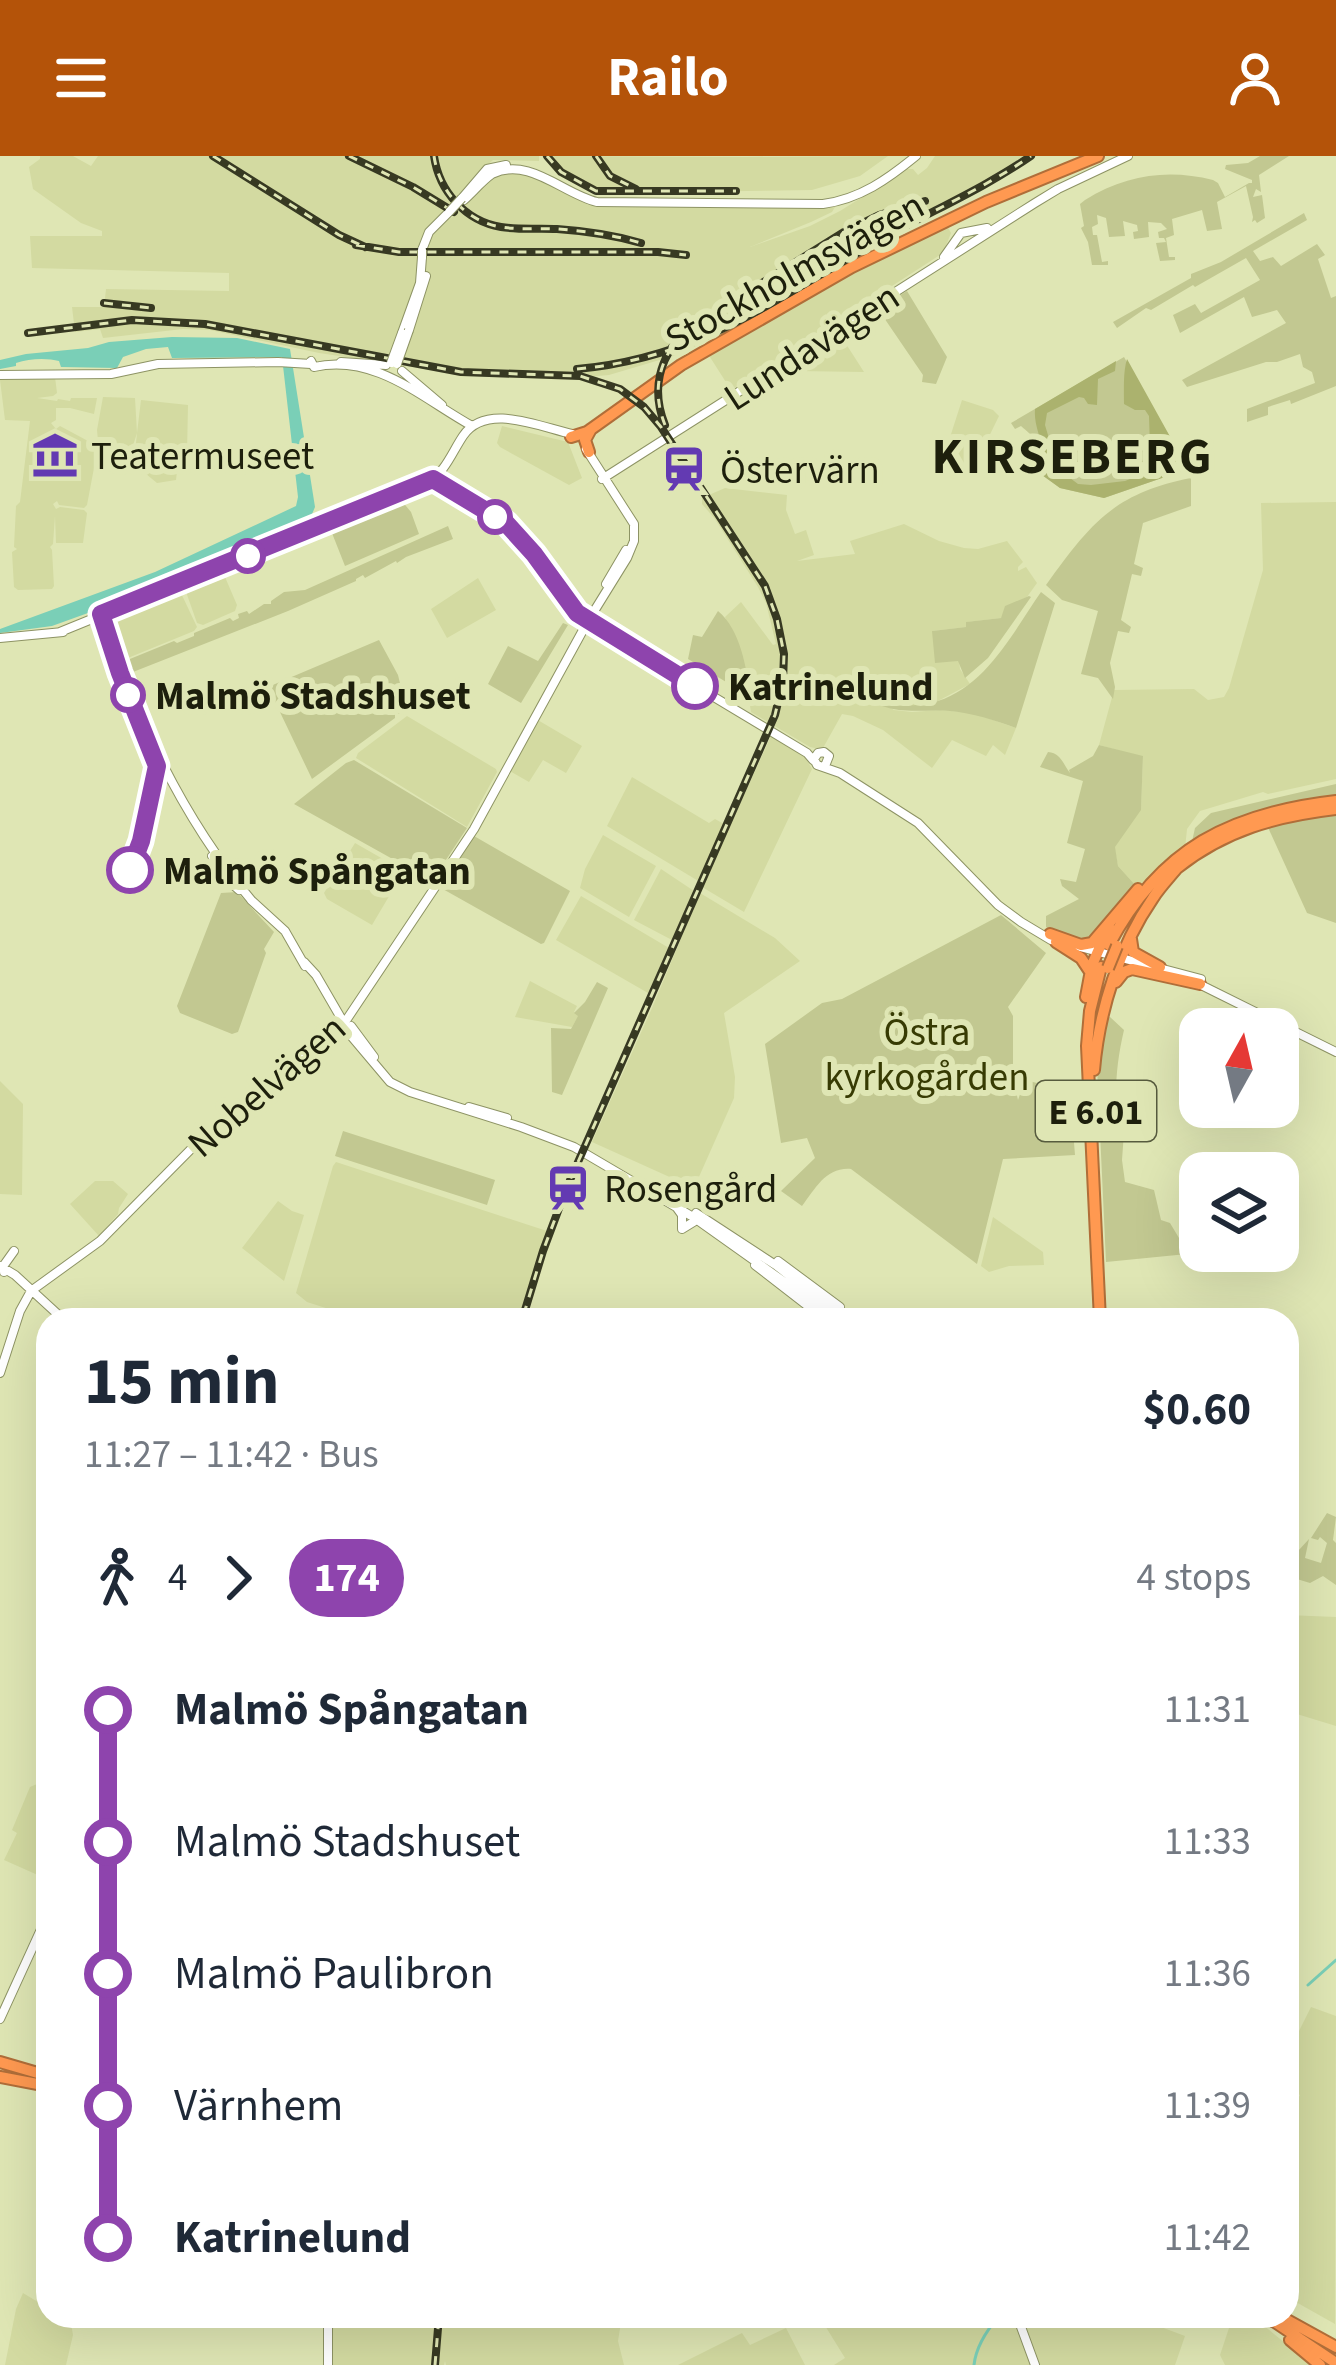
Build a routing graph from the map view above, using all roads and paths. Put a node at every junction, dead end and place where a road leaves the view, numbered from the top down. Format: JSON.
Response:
{"nodes":[{"id":1,"x":913,"y":156,"type":"edge"},
{"id":2,"x":1094,"y":156,"type":"edge"},
{"id":3,"x":1124,"y":156,"type":"edge"},
{"id":4,"x":489,"y":162,"type":"edge"},
{"id":5,"x":516,"y":168,"type":"junction"},
{"id":6,"x":464,"y":199,"type":"junction"},
{"id":7,"x":421,"y":283,"type":"junction"},
{"id":8,"x":315,"y":362,"type":"junction"},
{"id":9,"x":369,"y":370,"type":"junction"},
{"id":10,"x":403,"y":376,"type":"junction"},
{"id":11,"x":0,"y":377,"type":"edge"},
{"id":12,"x":458,"y":416,"type":"junction"},
{"id":13,"x":520,"y":422,"type":"junction"},
{"id":14,"x":474,"y":429,"type":"junction"},
{"id":15,"x":576,"y":438,"type":"junction"},
{"id":16,"x":601,"y":476,"type":"junction"},
{"id":17,"x":102,"y":616,"type":"junction"},
{"id":18,"x":588,"y":619,"type":"junction"},
{"id":19,"x":0,"y":638,"type":"edge"},
{"id":20,"x":827,"y":762,"type":"junction"},
{"id":21,"x":1336,"y":803,"type":"edge"},
{"id":22,"x":947,"y":852,"type":"junction"},
{"id":23,"x":964,"y":864,"type":"junction"},
{"id":24,"x":1171,"y":869,"type":"junction"},
{"id":25,"x":269,"y":917,"type":"junction"},
{"id":26,"x":1109,"y":926,"type":"junction"},
{"id":27,"x":284,"y":933,"type":"dead end"},
{"id":28,"x":1132,"y":936,"type":"junction"},
{"id":29,"x":1053,"y":938,"type":"junction"},
{"id":30,"x":1107,"y":962,"type":"junction"},
{"id":31,"x":1160,"y":967,"type":"junction"},
{"id":32,"x":1088,"y":981,"type":"junction"},
{"id":33,"x":1200,"y":984,"type":"junction"},
{"id":34,"x":1111,"y":990,"type":"junction"},
{"id":35,"x":344,"y":1019,"type":"junction"},
{"id":36,"x":1336,"y":1050,"type":"edge"},
{"id":37,"x":1094,"y":1070,"type":"junction"},
{"id":38,"x":1088,"y":1100,"type":"junction"},
{"id":39,"x":666,"y":1200,"type":"junction"},
{"id":40,"x":704,"y":1224,"type":"junction"},
{"id":41,"x":740,"y":1241,"type":"junction"},
{"id":42,"x":1100,"y":1260,"type":"junction"},
{"id":43,"x":6,"y":1266,"type":"edge"},
{"id":44,"x":28,"y":1290,"type":"junction"},
{"id":45,"x":840,"y":1307,"type":"dead end"},
{"id":46,"x":48,"y":1308,"type":"edge"},
{"id":47,"x":811,"y":1308,"type":"edge"},
{"id":48,"x":825,"y":1308,"type":"edge"},
{"id":49,"x":827,"y":1308,"type":"edge"},
{"id":50,"x":1102,"y":1308,"type":"edge"},
{"id":51,"x":0,"y":1361,"type":"edge"},
{"id":52,"x":0,"y":1372,"type":"edge"},
{"id":53,"x":36,"y":1941,"type":"edge"},
{"id":54,"x":0,"y":2019,"type":"edge"},
{"id":55,"x":0,"y":2073,"type":"edge"},
{"id":56,"x":36,"y":2080,"type":"edge"},
{"id":57,"x":328,"y":2328,"type":"edge"},
{"id":58,"x":1021,"y":2328,"type":"edge"},
{"id":59,"x":1282,"y":2328,"type":"edge"},
{"id":60,"x":1288,"y":2328,"type":"edge"},
{"id":61,"x":1296,"y":2328,"type":"edge"},
{"id":62,"x":1336,"y":2347,"type":"edge"},
{"id":63,"x":1336,"y":2360,"type":"edge"},
{"id":64,"x":328,"y":2365,"type":"edge"},
{"id":65,"x":1035,"y":2365,"type":"edge"},
{"id":66,"x":1320,"y":2365,"type":"edge"}],
"edges":[{"from":1,"to":4,"type":"main road"},
{"from":1,"to":5,"type":"main road"},
{"from":2,"to":15,"type":"highway","name":"Stockholmsvägen"},
{"from":2,"to":15,"type":"highway","name":"Stockholmsvägen"},
{"from":3,"to":16,"type":"main road","name":"Lundavägen"},
{"from":4,"to":5,"type":"main road"},
{"from":4,"to":6,"type":"main road"},
{"from":5,"to":6,"type":"main road"},
{"from":6,"to":7,"type":"main road","bridge":true},
{"from":7,"to":10,"type":"main road","bridge":true},
{"from":7,"to":10,"type":"main road","bridge":true},
{"from":8,"to":9,"type":"main road"},
{"from":8,"to":10,"type":"main road"},
{"from":8,"to":11,"type":"main road"},
{"from":9,"to":10,"type":"main road"},
{"from":9,"to":10,"type":"main road"},
{"from":10,"to":12,"type":"main road"},
{"from":10,"to":12,"type":"main road"},
{"from":12,"to":13,"type":"main road"},
{"from":12,"to":14,"type":"main road"},
{"from":13,"to":14,"type":"main road"},
{"from":13,"to":15,"type":"main road"},
{"from":14,"to":15,"type":"main road"},
{"from":14,"to":17,"type":"main road"},
{"from":14,"to":17,"type":"main road"},
{"from":15,"to":16,"type":"main road"},
{"from":16,"to":18,"type":"main road","name":"Nobelvägen"},
{"from":17,"to":19,"type":"main road"},
{"from":17,"to":25,"type":"main road"},
{"from":18,"to":20,"type":"main road"},
{"from":18,"to":35,"type":"main road","name":"Nobelvägen"},
{"from":20,"to":22,"type":"main road"},
{"from":20,"to":23,"type":"main road"},
{"from":21,"to":24,"type":"highway","number":"E 6.01"},
{"from":21,"to":24,"type":"highway","number":"E 6.01"},
{"from":22,"to":23,"type":"main road"},
{"from":22,"to":29,"type":"main road"},
{"from":23,"to":29,"type":"main road"},
{"from":24,"to":26,"type":"highway"},
{"from":24,"to":28,"type":"highway"},
{"from":24,"to":30,"type":"highway","number":"E 6.01","bridge":true},
{"from":25,"to":27,"type":"main road"},
{"from":25,"to":35,"type":"main road"},
{"from":26,"to":29,"type":"highway"},
{"from":26,"to":30,"type":"highway"},
{"from":28,"to":30,"type":"highway"},
{"from":28,"to":31,"type":"highway"},
{"from":29,"to":30,"type":"main road"},
{"from":29,"to":32,"type":"highway"},
{"from":30,"to":31,"type":"main road"},
{"from":30,"to":32,"type":"highway"},
{"from":30,"to":33,"type":"main road"},
{"from":30,"to":34,"type":"highway"},
{"from":30,"to":37,"type":"highway","number":"E 6.01"},
{"from":30,"to":38,"type":"highway","number":"E 6.01"},
{"from":31,"to":36,"type":"main road"},
{"from":32,"to":38,"type":"highway"},
{"from":33,"to":34,"type":"highway"},
{"from":33,"to":36,"type":"main road"},
{"from":34,"to":37,"type":"highway"},
{"from":35,"to":39,"type":"main road"},
{"from":35,"to":41,"type":"main road"},
{"from":35,"to":44,"type":"main road","name":"Nobelvägen"},
{"from":37,"to":42,"type":"highway","number":"E 6.01"},
{"from":38,"to":42,"type":"highway","number":"E 6.01"},
{"from":39,"to":40,"type":"main road"},
{"from":39,"to":40,"type":"main road"},
{"from":40,"to":47,"type":"main road"},
{"from":40,"to":48,"type":"main road"},
{"from":41,"to":45,"type":"main road"},
{"from":41,"to":49,"type":"main road"},
{"from":42,"to":50,"type":"highway","number":"E 6.01"},
{"from":43,"to":44,"type":"main road"},
{"from":44,"to":46,"type":"main road"},
{"from":44,"to":51,"type":"main road"},
{"from":44,"to":52,"type":"main road"},
{"from":53,"to":54,"type":"main road"},
{"from":55,"to":56,"type":"highway"},
{"from":57,"to":64,"type":"main road"},
{"from":58,"to":65,"type":"main road"},
{"from":59,"to":66,"type":"highway"},
{"from":60,"to":63,"type":"highway"},
{"from":61,"to":62,"type":"highway"}]}
